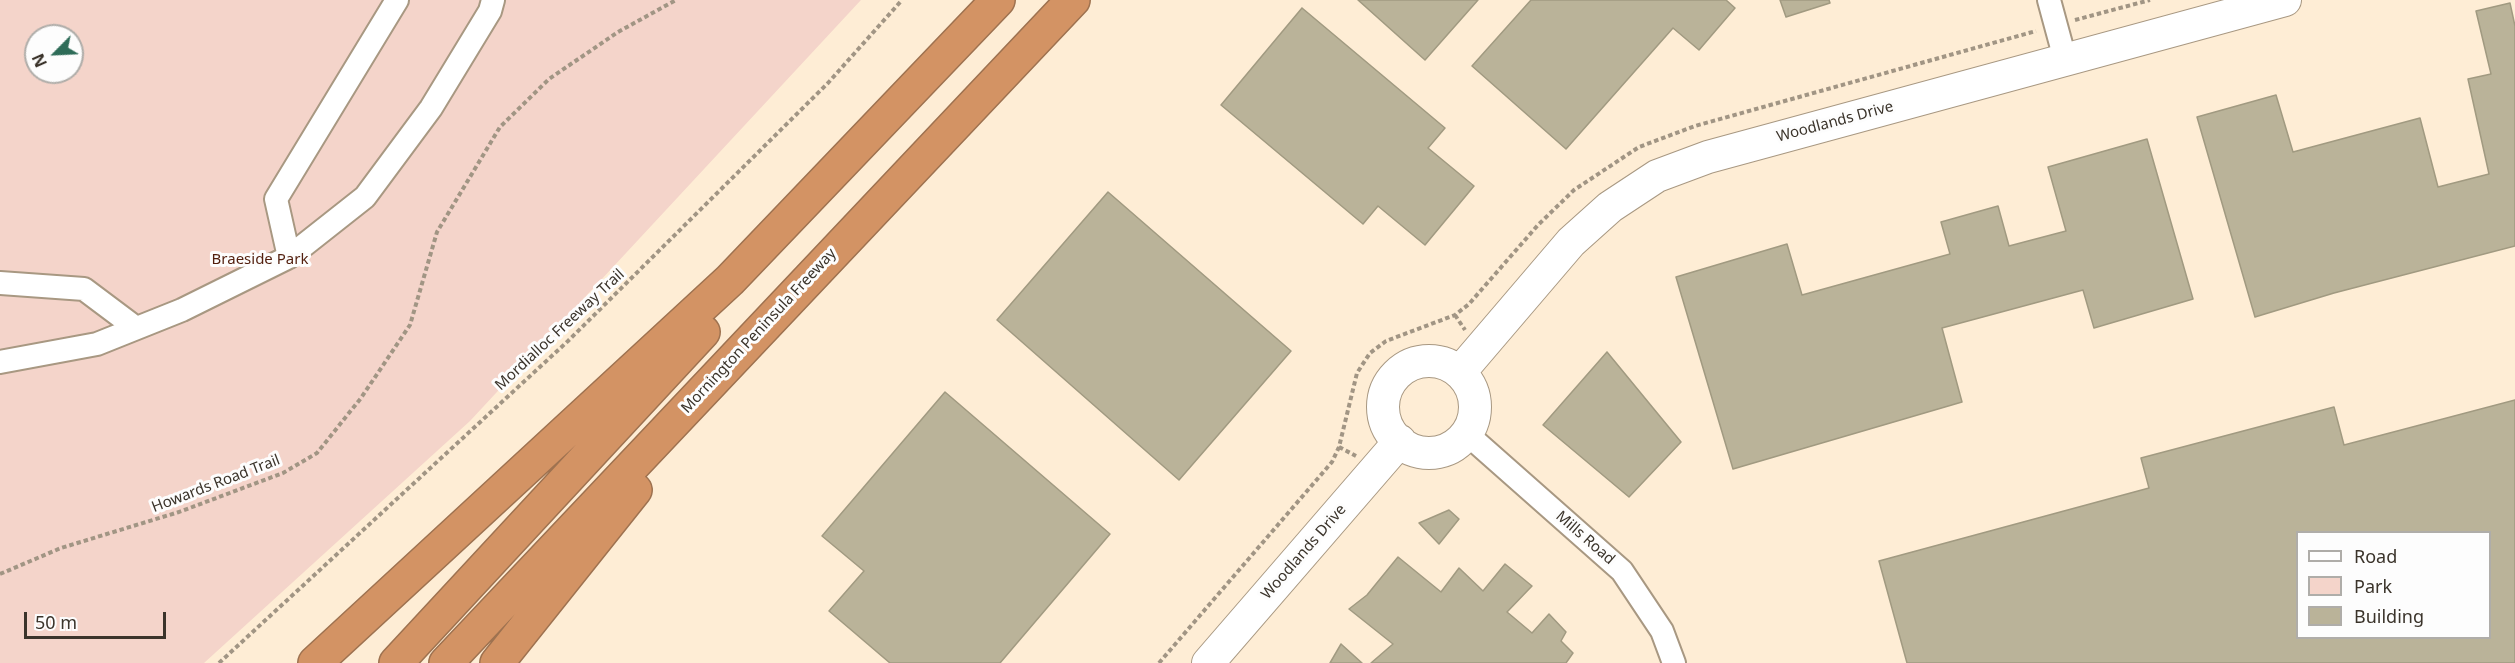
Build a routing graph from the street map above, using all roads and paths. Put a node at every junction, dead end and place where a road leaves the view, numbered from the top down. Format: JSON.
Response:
{"nodes":[{"id":1,"x":397,"y":0,"type":"edge"},
{"id":2,"x":494,"y":0,"type":"edge"},
{"id":3,"x":676,"y":0,"type":"edge"},
{"id":4,"x":902,"y":0,"type":"edge"},
{"id":5,"x":998,"y":0,"type":"edge"},
{"id":6,"x":1008,"y":0,"type":"edge"},
{"id":7,"x":1073,"y":0,"type":"edge"},
{"id":8,"x":2049,"y":0,"type":"edge"},
{"id":9,"x":2285,"y":0,"type":"edge"},
{"id":10,"x":2065,"y":59,"type":"junction"},
{"id":11,"x":289,"y":257,"type":"junction"},
{"id":12,"x":0,"y":283,"type":"edge"},
{"id":13,"x":784,"y":304,"type":"junction"},
{"id":14,"x":136,"y":328,"type":"junction"},
{"id":15,"x":0,"y":362,"type":"edge"},
{"id":16,"x":1460,"y":372,"type":"junction"},
{"id":17,"x":1467,"y":434,"type":"junction"},
{"id":18,"x":1400,"y":441,"type":"junction"},
{"id":19,"x":1339,"y":447,"type":"dead end"},
{"id":20,"x":0,"y":574,"type":"edge"},
{"id":21,"x":219,"y":663,"type":"edge"},
{"id":22,"x":315,"y":663,"type":"edge"},
{"id":23,"x":396,"y":663,"type":"edge"},
{"id":24,"x":446,"y":663,"type":"edge"},
{"id":25,"x":497,"y":663,"type":"edge"},
{"id":26,"x":1159,"y":663,"type":"edge"},
{"id":27,"x":1208,"y":663,"type":"edge"},
{"id":28,"x":1674,"y":663,"type":"edge"}],
"edges":[{"from":1,"to":11,"type":"street"},
{"from":2,"to":11,"type":"street"},
{"from":3,"to":20,"type":"path","name":"Howards Road Trail"},
{"from":4,"to":21,"type":"path","name":"Mordialloc Freeway Trail"},
{"from":5,"to":22,"type":"highway"},
{"from":6,"to":23,"type":"highway"},
{"from":7,"to":13,"type":"highway","name":"Mornington Peninsula Freeway"},
{"from":8,"to":10,"type":"street"},
{"from":9,"to":10,"type":"street","name":"Woodlands Drive"},
{"from":10,"to":16,"type":"street","name":"Woodlands Drive"},
{"from":11,"to":14,"type":"street"},
{"from":12,"to":14,"type":"street"},
{"from":13,"to":24,"type":"highway","name":"Mornington Peninsula Freeway"},
{"from":13,"to":25,"type":"highway"},
{"from":14,"to":15,"type":"street"},
{"from":16,"to":17,"type":"street"},
{"from":16,"to":18,"type":"street"},
{"from":17,"to":18,"type":"street"},
{"from":17,"to":28,"type":"street","name":"Mills Road"},
{"from":18,"to":27,"type":"street","name":"Woodlands Drive"},
{"from":19,"to":26,"type":"path"}]}
